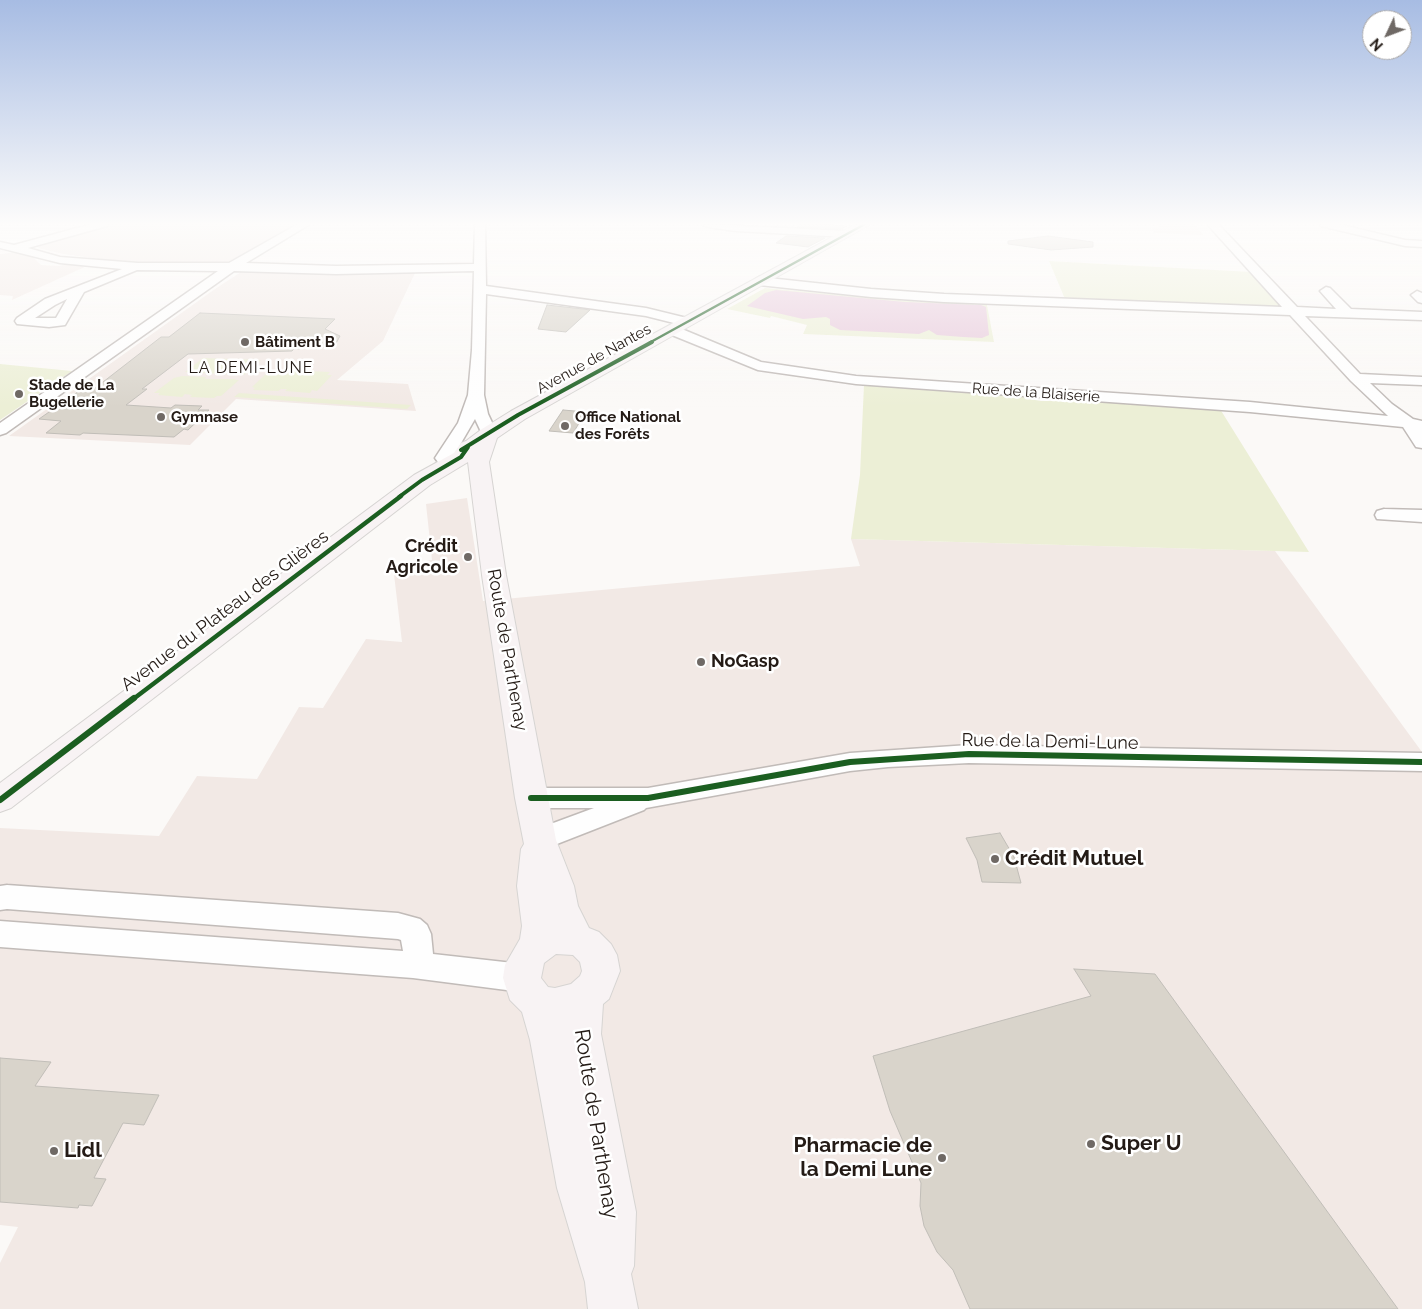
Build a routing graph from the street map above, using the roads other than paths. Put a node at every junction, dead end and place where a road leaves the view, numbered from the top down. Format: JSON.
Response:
{"nodes":[{"id":1,"x":92,"y":285,"type":"edge"},
{"id":2,"x":206,"y":285,"type":"edge"},
{"id":3,"x":480,"y":285,"type":"edge"},
{"id":4,"x":752,"y":285,"type":"edge"},
{"id":5,"x":797,"y":285,"type":"edge"},
{"id":6,"x":1269,"y":285,"type":"edge"},
{"id":7,"x":480,"y":289,"type":"junction"},
{"id":8,"x":79,"y":290,"type":"dead end"},
{"id":9,"x":1326,"y":291,"type":"dead end"},
{"id":10,"x":1292,"y":310,"type":"junction"},
{"id":11,"x":1346,"y":312,"type":"junction"},
{"id":12,"x":1422,"y":316,"type":"edge"},
{"id":13,"x":679,"y":326,"type":"junction"},
{"id":14,"x":1356,"y":378,"type":"junction"},
{"id":15,"x":1422,"y":381,"type":"edge"},
{"id":16,"x":476,"y":395,"type":"junction"},
{"id":17,"x":466,"y":423,"type":"junction"},
{"id":18,"x":1415,"y":425,"type":"edge"},
{"id":19,"x":0,"y":430,"type":"edge"},
{"id":20,"x":489,"y":434,"type":"junction"},
{"id":21,"x":1422,"y":443,"type":"edge"},
{"id":22,"x":473,"y":453,"type":"junction"},
{"id":23,"x":444,"y":458,"type":"junction"},
{"id":24,"x":422,"y":480,"type":"junction"},
{"id":25,"x":1384,"y":515,"type":"dead end"},
{"id":26,"x":1422,"y":516,"type":"edge"},
{"id":27,"x":1422,"y":762,"type":"edge"},
{"id":28,"x":531,"y":798,"type":"junction"},
{"id":29,"x":648,"y":798,"type":"junction"},
{"id":30,"x":0,"y":800,"type":"edge"},
{"id":31,"x":539,"y":840,"type":"junction"},
{"id":32,"x":0,"y":898,"type":"edge"},
{"id":33,"x":0,"y":934,"type":"edge"},
{"id":34,"x":576,"y":939,"type":"junction"},
{"id":35,"x":413,"y":966,"type":"junction"},
{"id":36,"x":532,"y":976,"type":"junction"},
{"id":37,"x":585,"y":996,"type":"junction"},
{"id":38,"x":611,"y":1296,"type":"edge"}],
"edges":[{"from":1,"to":8,"type":"street"},
{"from":2,"to":19,"type":"street"},
{"from":3,"to":7,"type":"street"},
{"from":4,"to":13,"type":"main road","name":"Avenue de Nantes"},
{"from":5,"to":10,"type":"street"},
{"from":6,"to":10,"type":"street"},
{"from":7,"to":13,"type":"street","name":"Rue de la Blaiserie"},
{"from":7,"to":16,"type":"street"},
{"from":9,"to":11,"type":"street"},
{"from":10,"to":11,"type":"street"},
{"from":10,"to":14,"type":"street"},
{"from":11,"to":12,"type":"street"},
{"from":13,"to":18,"type":"street","name":"Rue de la Blaiserie"},
{"from":13,"to":20,"type":"main road","name":"Avenue de Nantes"},
{"from":14,"to":15,"type":"street"},
{"from":14,"to":18,"type":"street"},
{"from":16,"to":17,"type":"street"},
{"from":16,"to":20,"type":"street"},
{"from":17,"to":22,"type":"street"},
{"from":17,"to":23,"type":"street"},
{"from":18,"to":21,"type":"street"},
{"from":20,"to":22,"type":"main road"},
{"from":22,"to":23,"type":"main road","name":"Avenue du Plateau des Glières"},
{"from":22,"to":24,"type":"main road","name":"Avenue du Plateau des Glières"},
{"from":22,"to":28,"type":"main road","name":"Route de Parthenay"},
{"from":23,"to":24,"type":"main road","name":"Avenue du Plateau des Glières"},
{"from":24,"to":30,"type":"main road","name":"Avenue du Plateau des Glières"},
{"from":25,"to":26,"type":"street"},
{"from":27,"to":29,"type":"street","name":"Rue de la Demi-Lune"},
{"from":28,"to":29,"type":"street","name":"Rue de la Demi-Lune"},
{"from":28,"to":31,"type":"main road","name":"Route de Parthenay"},
{"from":29,"to":31,"type":"street","name":"Rue de la Demi-Lune"},
{"from":31,"to":34,"type":"main road","name":"Route de Parthenay"},
{"from":31,"to":36,"type":"main road","name":"Route de Parthenay"},
{"from":32,"to":35,"type":"street"},
{"from":33,"to":35,"type":"street"},
{"from":34,"to":36,"type":"main road"},
{"from":34,"to":37,"type":"main road"},
{"from":35,"to":36,"type":"street"},
{"from":36,"to":37,"type":"main road"},
{"from":36,"to":38,"type":"main road","name":"Route de Parthenay"},
{"from":37,"to":38,"type":"main road","name":"Route de Parthenay"}]}
